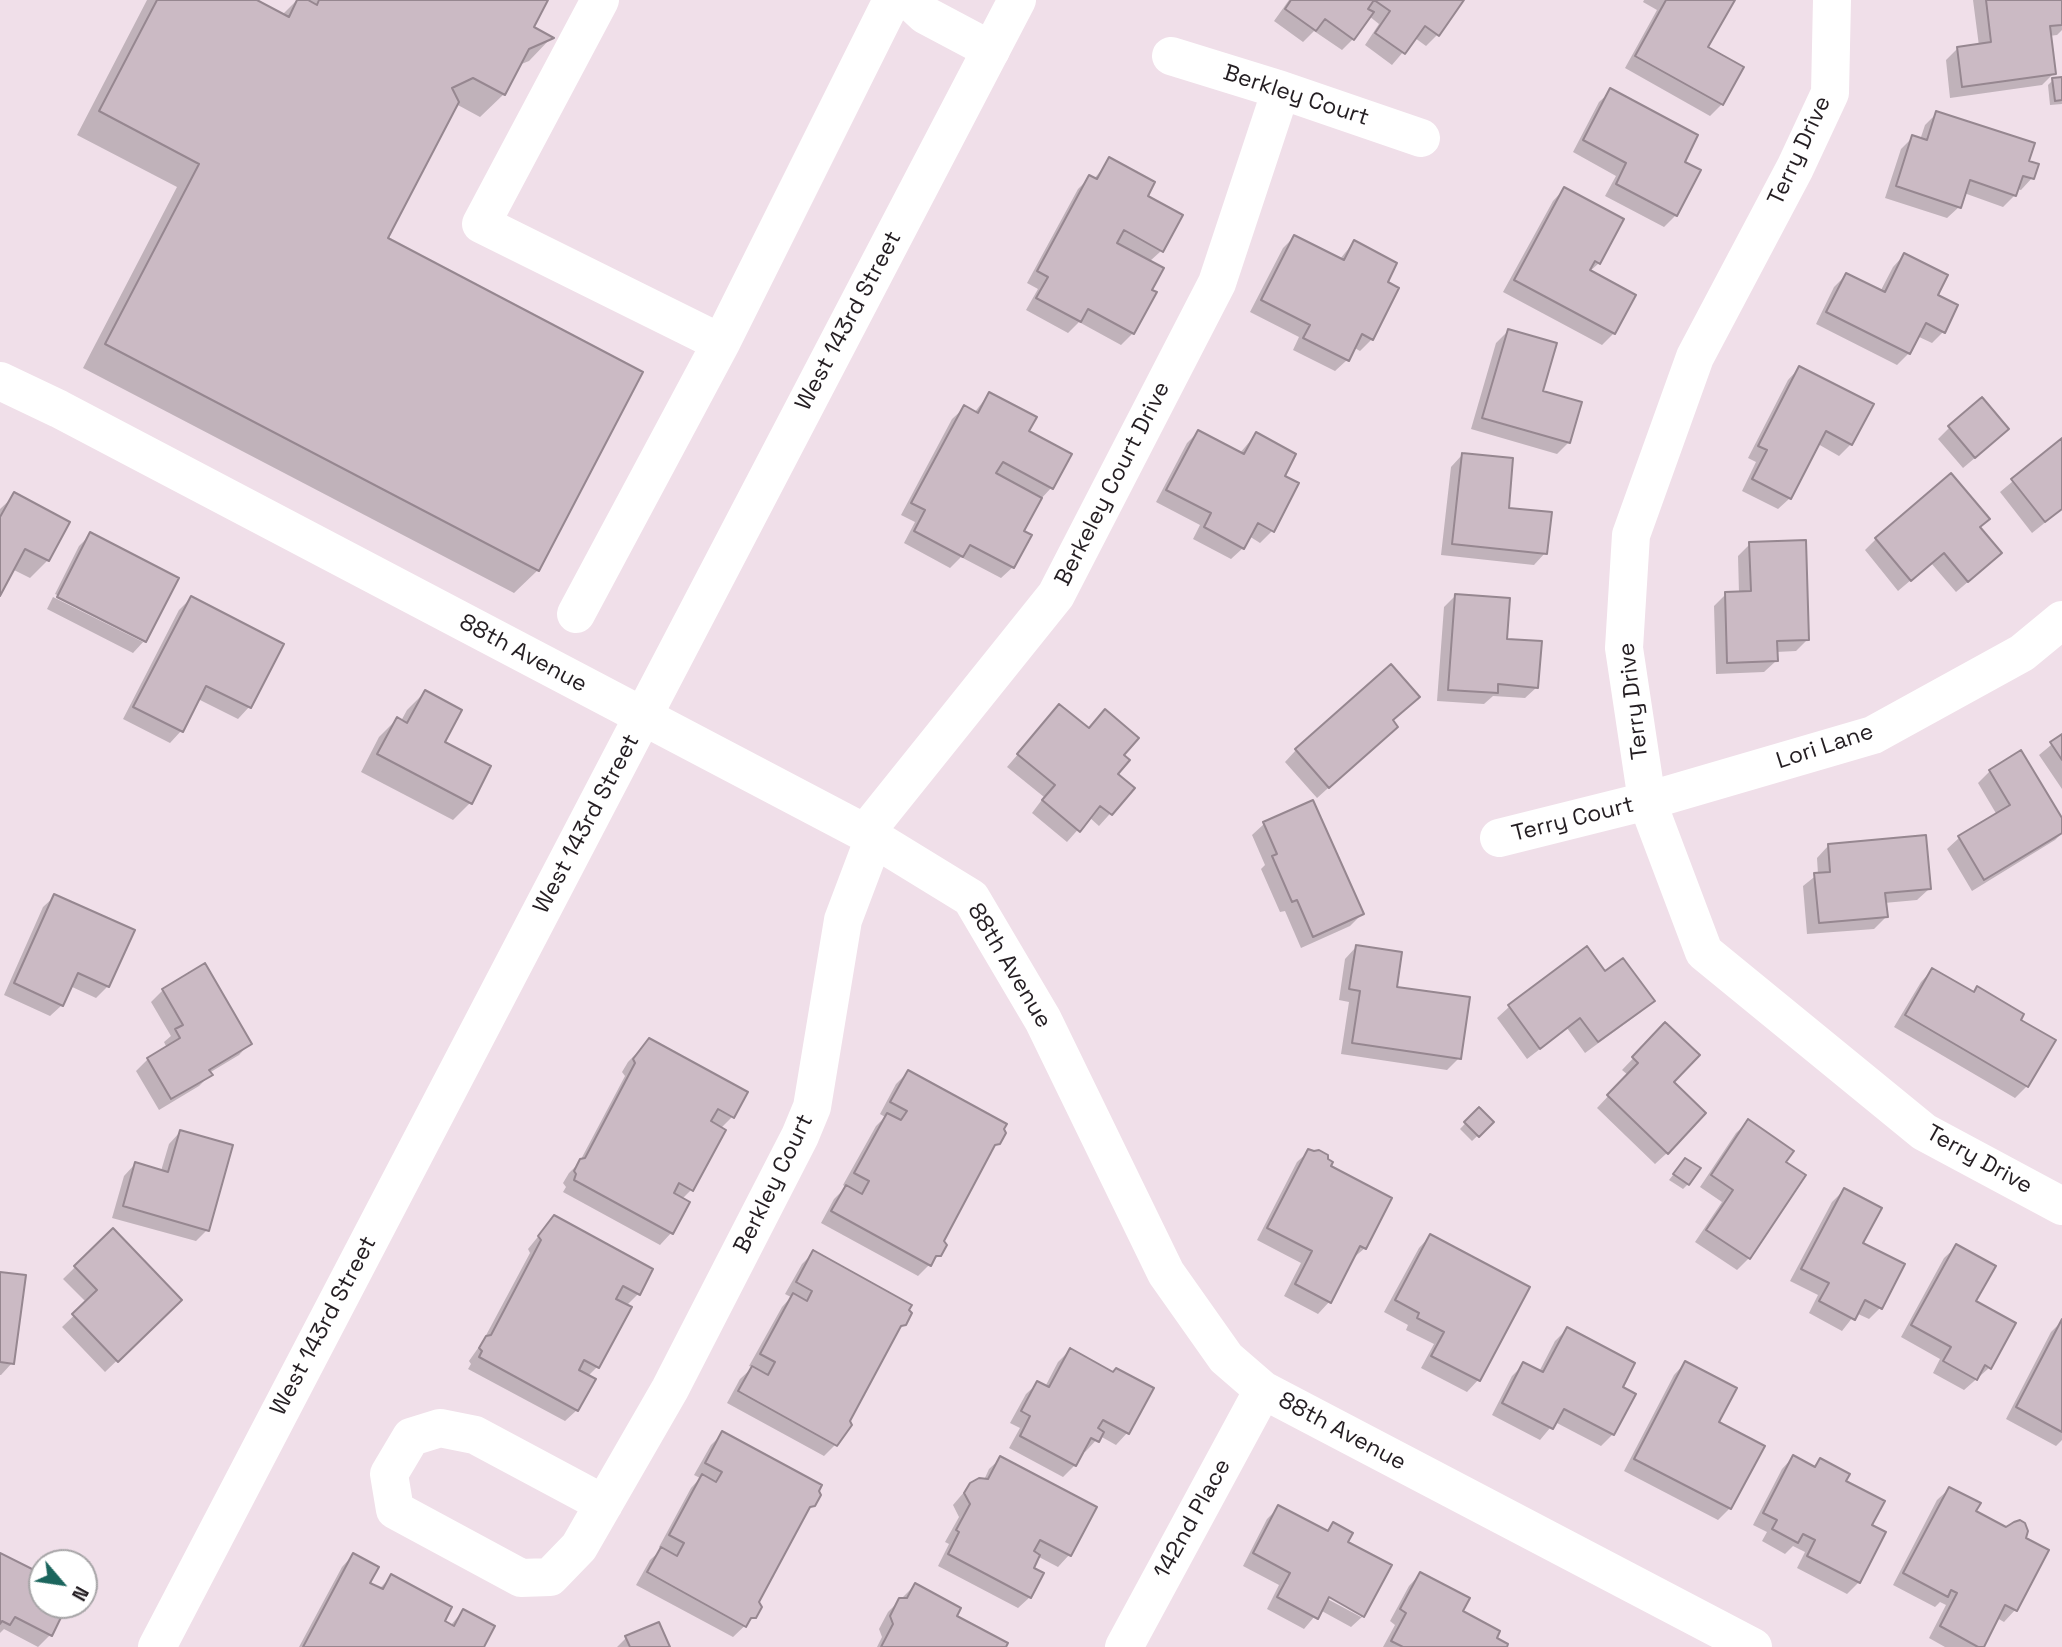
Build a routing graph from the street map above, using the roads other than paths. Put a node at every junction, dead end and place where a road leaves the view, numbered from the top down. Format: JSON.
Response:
{"nodes":[{"id":1,"x":600,"y":0,"type":"edge"},
{"id":2,"x":892,"y":0,"type":"edge"},
{"id":3,"x":909,"y":0,"type":"edge"},
{"id":4,"x":1017,"y":0,"type":"edge"},
{"id":5,"x":1832,"y":0,"type":"edge"},
{"id":6,"x":991,"y":50,"type":"junction"},
{"id":7,"x":1171,"y":56,"type":"dead end"},
{"id":8,"x":1281,"y":90,"type":"junction"},
{"id":9,"x":1422,"y":138,"type":"dead end"},
{"id":10,"x":721,"y":343,"type":"junction"},
{"id":11,"x":0,"y":381,"type":"edge"},
{"id":12,"x":576,"y":614,"type":"dead end"},
{"id":13,"x":2062,"y":620,"type":"edge"},
{"id":14,"x":642,"y":717,"type":"junction"},
{"id":15,"x":1647,"y":801,"type":"junction"},
{"id":16,"x":869,"y":836,"type":"junction"},
{"id":17,"x":1499,"y":838,"type":"dead end"},
{"id":18,"x":2062,"y":1206,"type":"edge"},
{"id":19,"x":1263,"y":1390,"type":"junction"},
{"id":20,"x":604,"y":1504,"type":"junction"},
{"id":21,"x":156,"y":1647,"type":"edge"},
{"id":22,"x":1124,"y":1647,"type":"edge"},
{"id":23,"x":1753,"y":1647,"type":"edge"}],
"edges":[{"from":1,"to":10,"type":"street"},
{"from":2,"to":10,"type":"street"},
{"from":3,"to":6,"type":"street"},
{"from":4,"to":6,"type":"street","name":"West 143rd Street"},
{"from":5,"to":15,"type":"street","name":"Terry Drive"},
{"from":6,"to":14,"type":"street","name":"West 143rd Street"},
{"from":7,"to":8,"type":"street","name":"Berkley Court"},
{"from":8,"to":9,"type":"street","name":"Berkley Court"},
{"from":8,"to":16,"type":"street","name":"Berkeley Court Drive"},
{"from":10,"to":12,"type":"street"},
{"from":11,"to":14,"type":"street","name":"88th Avenue"},
{"from":13,"to":15,"type":"street","name":"Lori Lane"},
{"from":14,"to":16,"type":"street","name":"88th Avenue"},
{"from":14,"to":21,"type":"street","name":"West 143rd Street"},
{"from":15,"to":17,"type":"street","name":"Terry Court"},
{"from":15,"to":18,"type":"street","name":"Terry Drive"},
{"from":16,"to":19,"type":"street","name":"88th Avenue"},
{"from":16,"to":20,"type":"street","name":"Berkley Court"},
{"from":19,"to":22,"type":"street","name":"142nd Place"},
{"from":19,"to":23,"type":"street","name":"88th Avenue"},
{"from":20,"to":20,"type":"street","name":"Berkley Court"}]}
